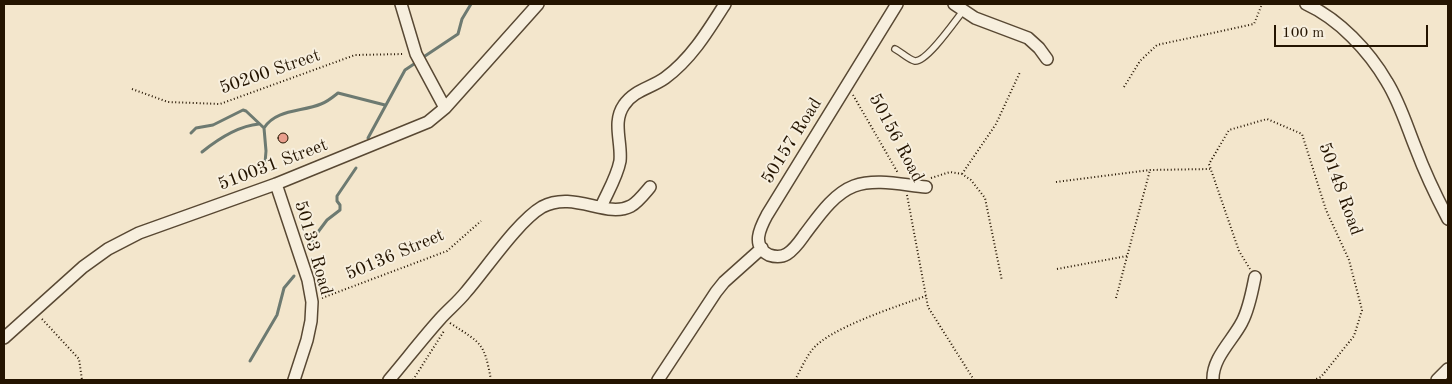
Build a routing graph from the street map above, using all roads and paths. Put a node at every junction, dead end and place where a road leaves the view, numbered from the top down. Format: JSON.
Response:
{"nodes":[{"id":1,"x":401,"y":4,"type":"edge"},
{"id":2,"x":538,"y":4,"type":"edge"},
{"id":3,"x":725,"y":4,"type":"edge"},
{"id":4,"x":897,"y":4,"type":"edge"},
{"id":5,"x":1262,"y":4,"type":"edge"},
{"id":6,"x":1306,"y":4,"type":"edge"},
{"id":7,"x":958,"y":7,"type":"edge"},
{"id":8,"x":895,"y":49,"type":"dead end"},
{"id":9,"x":416,"y":54,"type":"junction"},
{"id":10,"x":1047,"y":59,"type":"dead end"},
{"id":11,"x":1020,"y":72,"type":"dead end"},
{"id":12,"x":847,"y":85,"type":"junction"},
{"id":13,"x":1124,"y":87,"type":"dead end"},
{"id":14,"x":132,"y":89,"type":"dead end"},
{"id":15,"x":445,"y":108,"type":"junction"},
{"id":16,"x":1210,"y":169,"type":"junction"},
{"id":17,"x":1150,"y":170,"type":"junction"},
{"id":18,"x":962,"y":174,"type":"junction"},
{"id":19,"x":1056,"y":182,"type":"dead end"},
{"id":20,"x":925,"y":183,"type":"joint"},
{"id":21,"x":276,"y":184,"type":"junction"},
{"id":22,"x":905,"y":185,"type":"junction"},
{"id":23,"x":650,"y":187,"type":"dead end"},
{"id":24,"x":601,"y":207,"type":"junction"},
{"id":25,"x":1448,"y":218,"type":"edge"},
{"id":26,"x":481,"y":221,"type":"dead end"},
{"id":27,"x":762,"y":248,"type":"junction"},
{"id":28,"x":1127,"y":256,"type":"junction"},
{"id":29,"x":1057,"y":268,"type":"dead end"},
{"id":30,"x":1255,"y":277,"type":"joint"},
{"id":31,"x":1002,"y":281,"type":"dead end"},
{"id":32,"x":926,"y":296,"type":"junction"},
{"id":33,"x":1116,"y":298,"type":"dead end"},
{"id":34,"x":312,"y":302,"type":"junction"},
{"id":35,"x":34,"y":310,"type":"junction"},
{"id":36,"x":450,"y":323,"type":"dead end"},
{"id":37,"x":445,"y":331,"type":"dead end"},
{"id":38,"x":4,"y":338,"type":"edge"},
{"id":39,"x":1448,"y":370,"type":"edge"},
{"id":40,"x":82,"y":380,"type":"edge"},
{"id":41,"x":294,"y":380,"type":"edge"},
{"id":42,"x":388,"y":380,"type":"edge"},
{"id":43,"x":413,"y":380,"type":"edge"},
{"id":44,"x":491,"y":380,"type":"edge"},
{"id":45,"x":658,"y":380,"type":"edge"},
{"id":46,"x":795,"y":380,"type":"edge"},
{"id":47,"x":974,"y":380,"type":"edge"},
{"id":48,"x":1213,"y":380,"type":"edge"},
{"id":49,"x":1314,"y":380,"type":"edge"},
{"id":50,"x":1437,"y":380,"type":"edge"}],
"edges":[{"from":1,"to":9,"type":"street"},
{"from":2,"to":15,"type":"street","name":"510031 Street"},
{"from":3,"to":24,"type":"street"},
{"from":4,"to":12,"type":"street","name":"50156 Road"},
{"from":5,"to":13,"type":"path"},
{"from":6,"to":25,"type":"street"},
{"from":7,"to":8,"type":"lane"},
{"from":7,"to":10,"type":"street"},
{"from":9,"to":14,"type":"path","name":"50200 Street"},
{"from":9,"to":15,"type":"street"},
{"from":11,"to":18,"type":"path"},
{"from":12,"to":22,"type":"path","name":"50156 Road"},
{"from":12,"to":27,"type":"street","name":"50157 Road"},
{"from":15,"to":21,"type":"street","name":"510031 Street"},
{"from":16,"to":17,"type":"path"},
{"from":16,"to":30,"type":"path"},
{"from":16,"to":49,"type":"path","name":"50148 Road"},
{"from":17,"to":19,"type":"path"},
{"from":17,"to":28,"type":"path"},
{"from":18,"to":20,"type":"path"},
{"from":18,"to":31,"type":"path"},
{"from":20,"to":22,"type":"street"},
{"from":21,"to":34,"type":"street","name":"50133 Road"},
{"from":21,"to":35,"type":"street","name":"510031 Street"},
{"from":22,"to":27,"type":"street"},
{"from":22,"to":32,"type":"path","name":"50156 Road"},
{"from":23,"to":24,"type":"street"},
{"from":24,"to":42,"type":"street"},
{"from":26,"to":34,"type":"path","name":"50136 Street"},
{"from":27,"to":45,"type":"street"},
{"from":28,"to":29,"type":"path"},
{"from":28,"to":33,"type":"path"},
{"from":30,"to":48,"type":"street"},
{"from":32,"to":46,"type":"path"},
{"from":32,"to":47,"type":"path","name":"50156 Road"},
{"from":34,"to":41,"type":"street","name":"50133 Road"},
{"from":35,"to":38,"type":"street","name":"510031 Street"},
{"from":35,"to":40,"type":"path"},
{"from":36,"to":44,"type":"path"},
{"from":37,"to":43,"type":"path"},
{"from":39,"to":50,"type":"street"}]}
